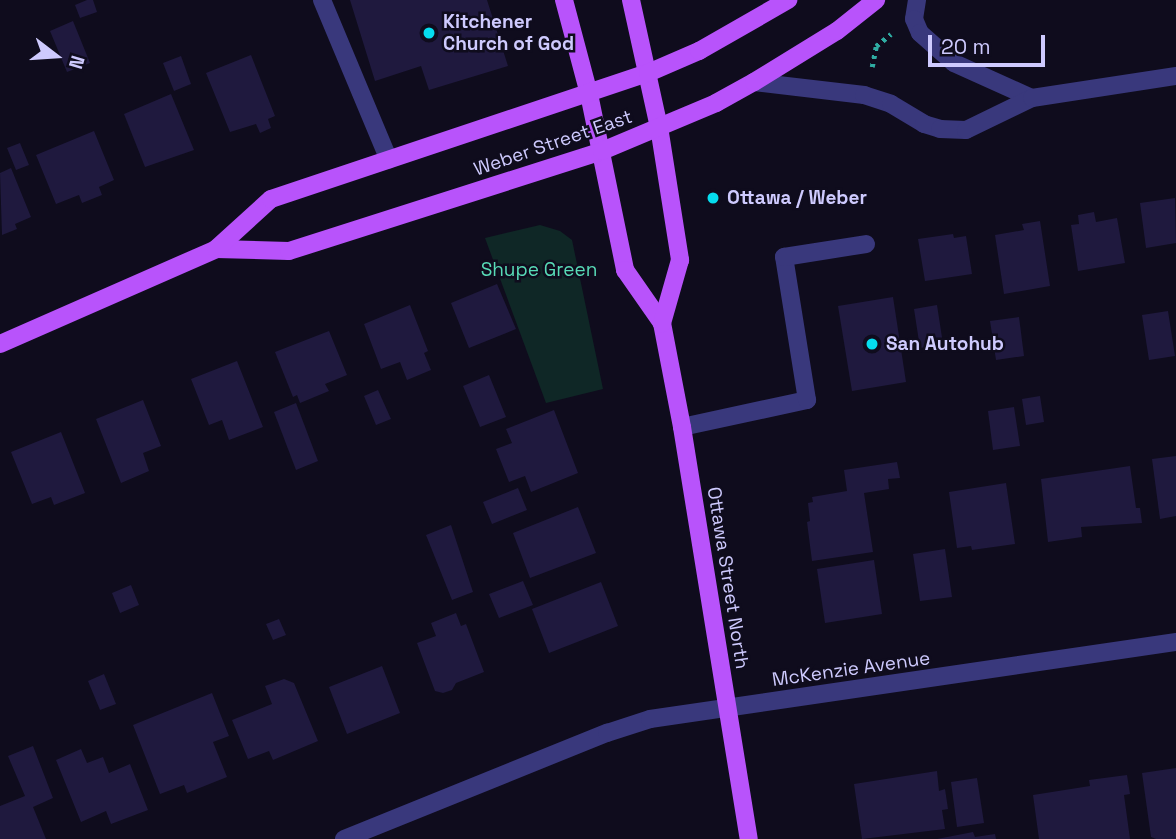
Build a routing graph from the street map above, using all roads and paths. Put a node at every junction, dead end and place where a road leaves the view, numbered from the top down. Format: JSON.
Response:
{"nodes":[{"id":1,"x":322,"y":0,"type":"edge"},
{"id":2,"x":565,"y":0,"type":"edge"},
{"id":3,"x":631,"y":0,"type":"edge"},
{"id":4,"x":788,"y":0,"type":"edge"},
{"id":5,"x":876,"y":0,"type":"edge"},
{"id":6,"x":917,"y":0,"type":"edge"},
{"id":7,"x":900,"y":27,"type":"dead end"},
{"id":8,"x":872,"y":70,"type":"dead end"},
{"id":9,"x":648,"y":73,"type":"junction"},
{"id":10,"x":1176,"y":76,"type":"edge"},
{"id":11,"x":754,"y":82,"type":"junction"},
{"id":12,"x":589,"y":94,"type":"junction"},
{"id":13,"x":1032,"y":98,"type":"junction"},
{"id":14,"x":659,"y":127,"type":"junction"},
{"id":15,"x":602,"y":151,"type":"junction"},
{"id":16,"x":389,"y":160,"type":"junction"},
{"id":17,"x":866,"y":243,"type":"dead end"},
{"id":18,"x":216,"y":248,"type":"junction"},
{"id":19,"x":662,"y":323,"type":"junction"},
{"id":20,"x":0,"y":344,"type":"edge"},
{"id":21,"x":682,"y":426,"type":"junction"},
{"id":22,"x":1176,"y":642,"type":"edge"},
{"id":23,"x":727,"y":709,"type":"junction"},
{"id":24,"x":344,"y":839,"type":"edge"},
{"id":25,"x":749,"y":839,"type":"edge"}],
"edges":[{"from":1,"to":16,"type":"street"},
{"from":2,"to":12,"type":"main road","name":"Ottawa Street North"},
{"from":3,"to":9,"type":"main road","name":"Ottawa Street North"},
{"from":4,"to":9,"type":"main road","name":"Weber Street East"},
{"from":5,"to":11,"type":"main road","name":"Weber Street East"},
{"from":6,"to":13,"type":"street"},
{"from":7,"to":8,"type":"path"},
{"from":9,"to":12,"type":"main road","name":"Weber Street East"},
{"from":9,"to":14,"type":"main road","name":"Ottawa Street North"},
{"from":10,"to":13,"type":"street"},
{"from":11,"to":13,"type":"street"},
{"from":11,"to":14,"type":"main road","name":"Weber Street East"},
{"from":12,"to":15,"type":"main road","name":"Ottawa Street North"},
{"from":12,"to":16,"type":"main road","name":"Weber Street East"},
{"from":14,"to":15,"type":"main road","name":"Weber Street East"},
{"from":14,"to":19,"type":"main road","name":"Ottawa Street North"},
{"from":15,"to":18,"type":"main road","name":"Weber Street East"},
{"from":15,"to":19,"type":"main road","name":"Ottawa Street North"},
{"from":16,"to":18,"type":"main road","name":"Weber Street East"},
{"from":17,"to":21,"type":"street"},
{"from":18,"to":20,"type":"main road","name":"Weber Street East"},
{"from":19,"to":21,"type":"main road","name":"Ottawa Street North"},
{"from":21,"to":23,"type":"main road","name":"Ottawa Street North"},
{"from":22,"to":23,"type":"street","name":"McKenzie Avenue"},
{"from":23,"to":24,"type":"street","name":"McKenzie Avenue"},
{"from":23,"to":25,"type":"main road","name":"Ottawa Street North"}]}
